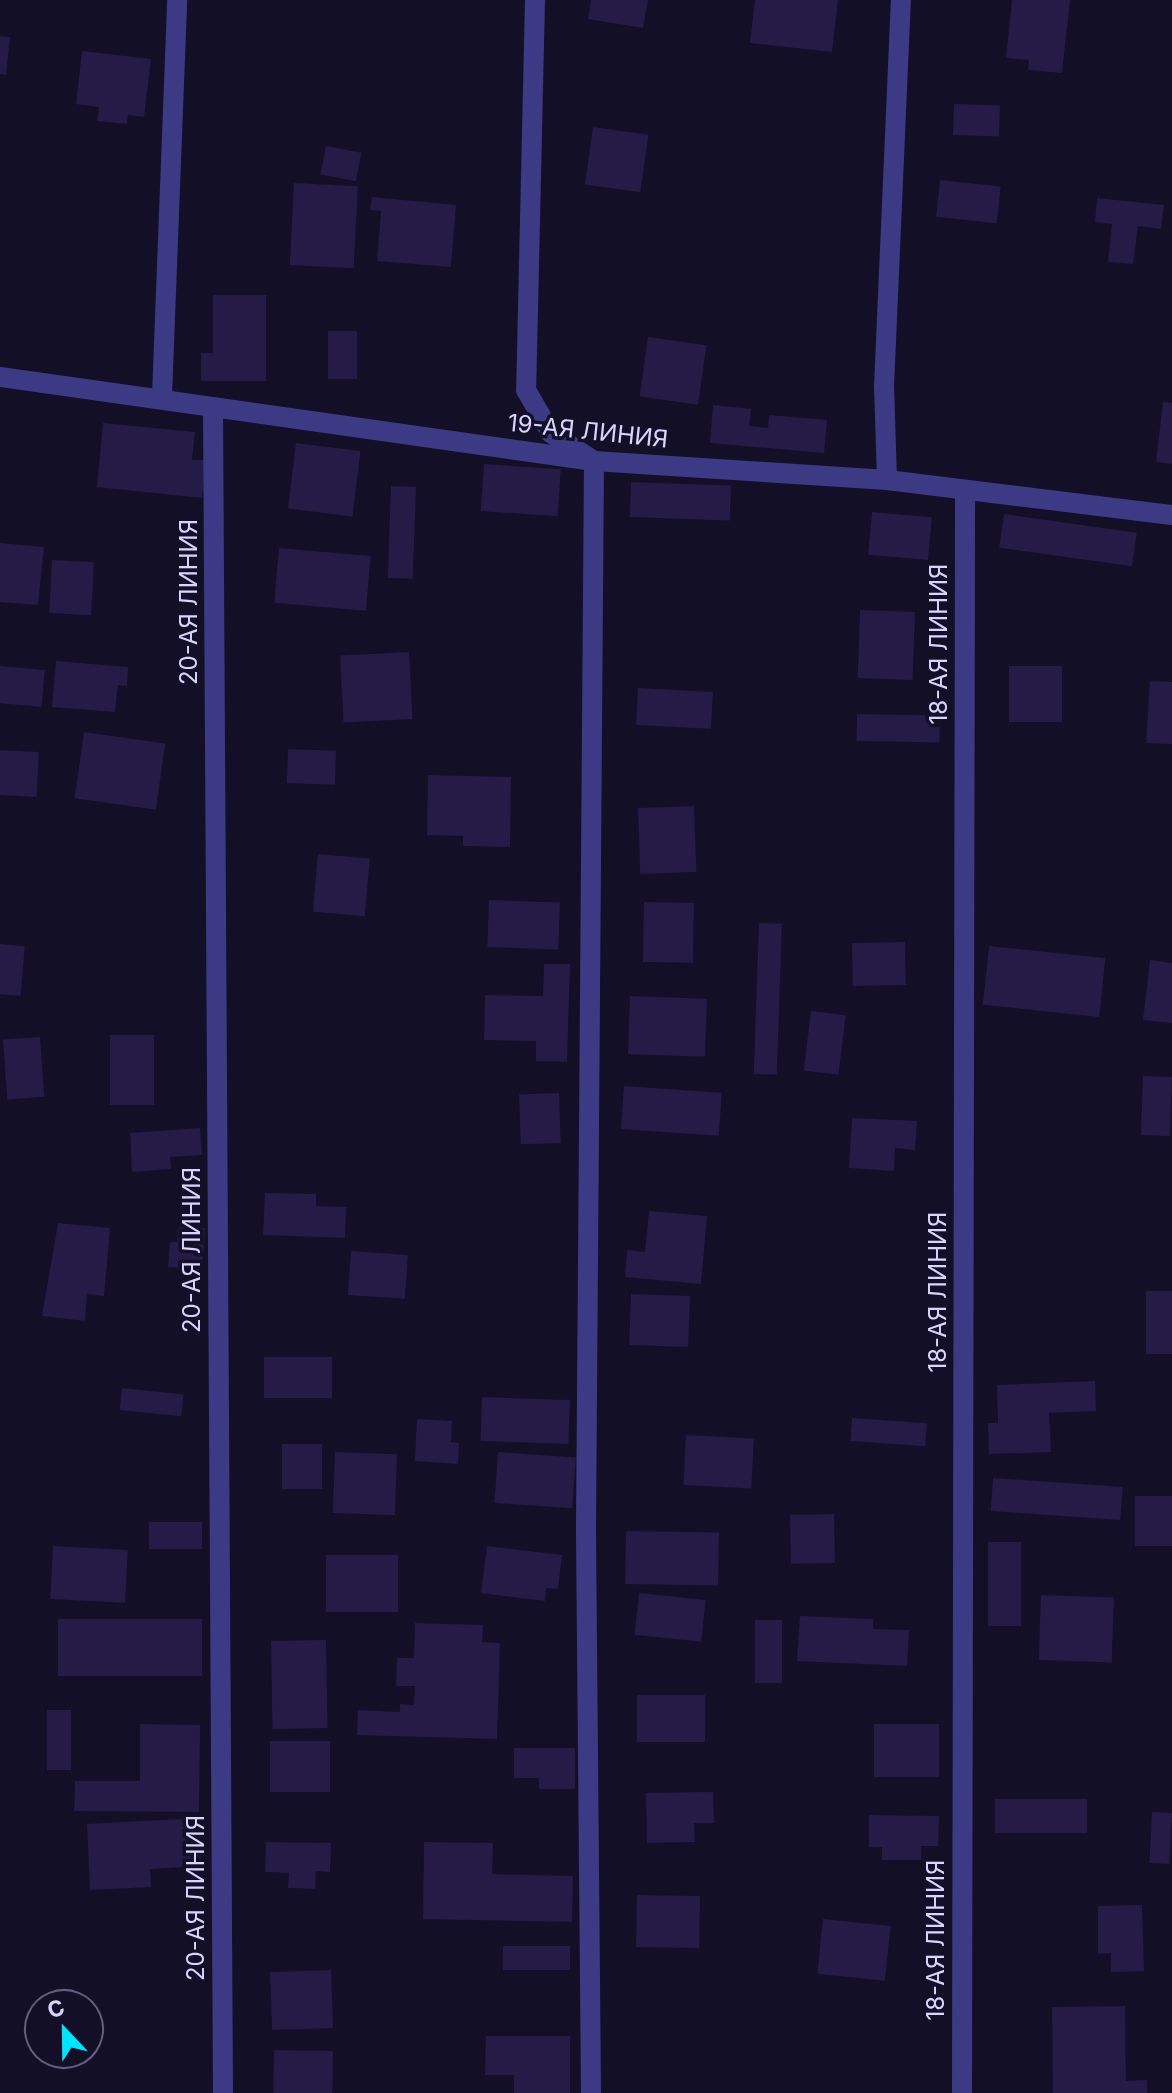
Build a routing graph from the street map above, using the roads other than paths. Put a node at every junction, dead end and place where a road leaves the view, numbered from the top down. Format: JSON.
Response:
{"nodes":[{"id":1,"x":177,"y":0,"type":"edge"},
{"id":2,"x":535,"y":0,"type":"edge"},
{"id":3,"x":901,"y":0,"type":"edge"},
{"id":4,"x":0,"y":377,"type":"edge"},
{"id":5,"x":162,"y":396,"type":"junction"},
{"id":6,"x":213,"y":407,"type":"junction"},
{"id":7,"x":594,"y":461,"type":"junction"},
{"id":8,"x":887,"y":480,"type":"junction"},
{"id":9,"x":965,"y":492,"type":"junction"},
{"id":10,"x":1172,"y":515,"type":"edge"},
{"id":11,"x":223,"y":2093,"type":"edge"},
{"id":12,"x":591,"y":2093,"type":"edge"},
{"id":13,"x":962,"y":2093,"type":"edge"}],
"edges":[{"from":1,"to":5,"type":"street"},
{"from":2,"to":7,"type":"street"},
{"from":3,"to":8,"type":"street"},
{"from":4,"to":5,"type":"street","name":"19-АЯ ЛИНИЯ"},
{"from":5,"to":6,"type":"street","name":"19-АЯ ЛИНИЯ"},
{"from":6,"to":7,"type":"street","name":"19-АЯ ЛИНИЯ"},
{"from":6,"to":11,"type":"street","name":"20-АЯ ЛИНИЯ"},
{"from":7,"to":8,"type":"street","name":"19-АЯ ЛИНИЯ"},
{"from":7,"to":12,"type":"street"},
{"from":8,"to":9,"type":"street","name":"19-АЯ ЛИНИЯ"},
{"from":9,"to":10,"type":"street","name":"19-АЯ ЛИНИЯ"},
{"from":9,"to":13,"type":"street","name":"18-АЯ ЛИНИЯ"}]}
